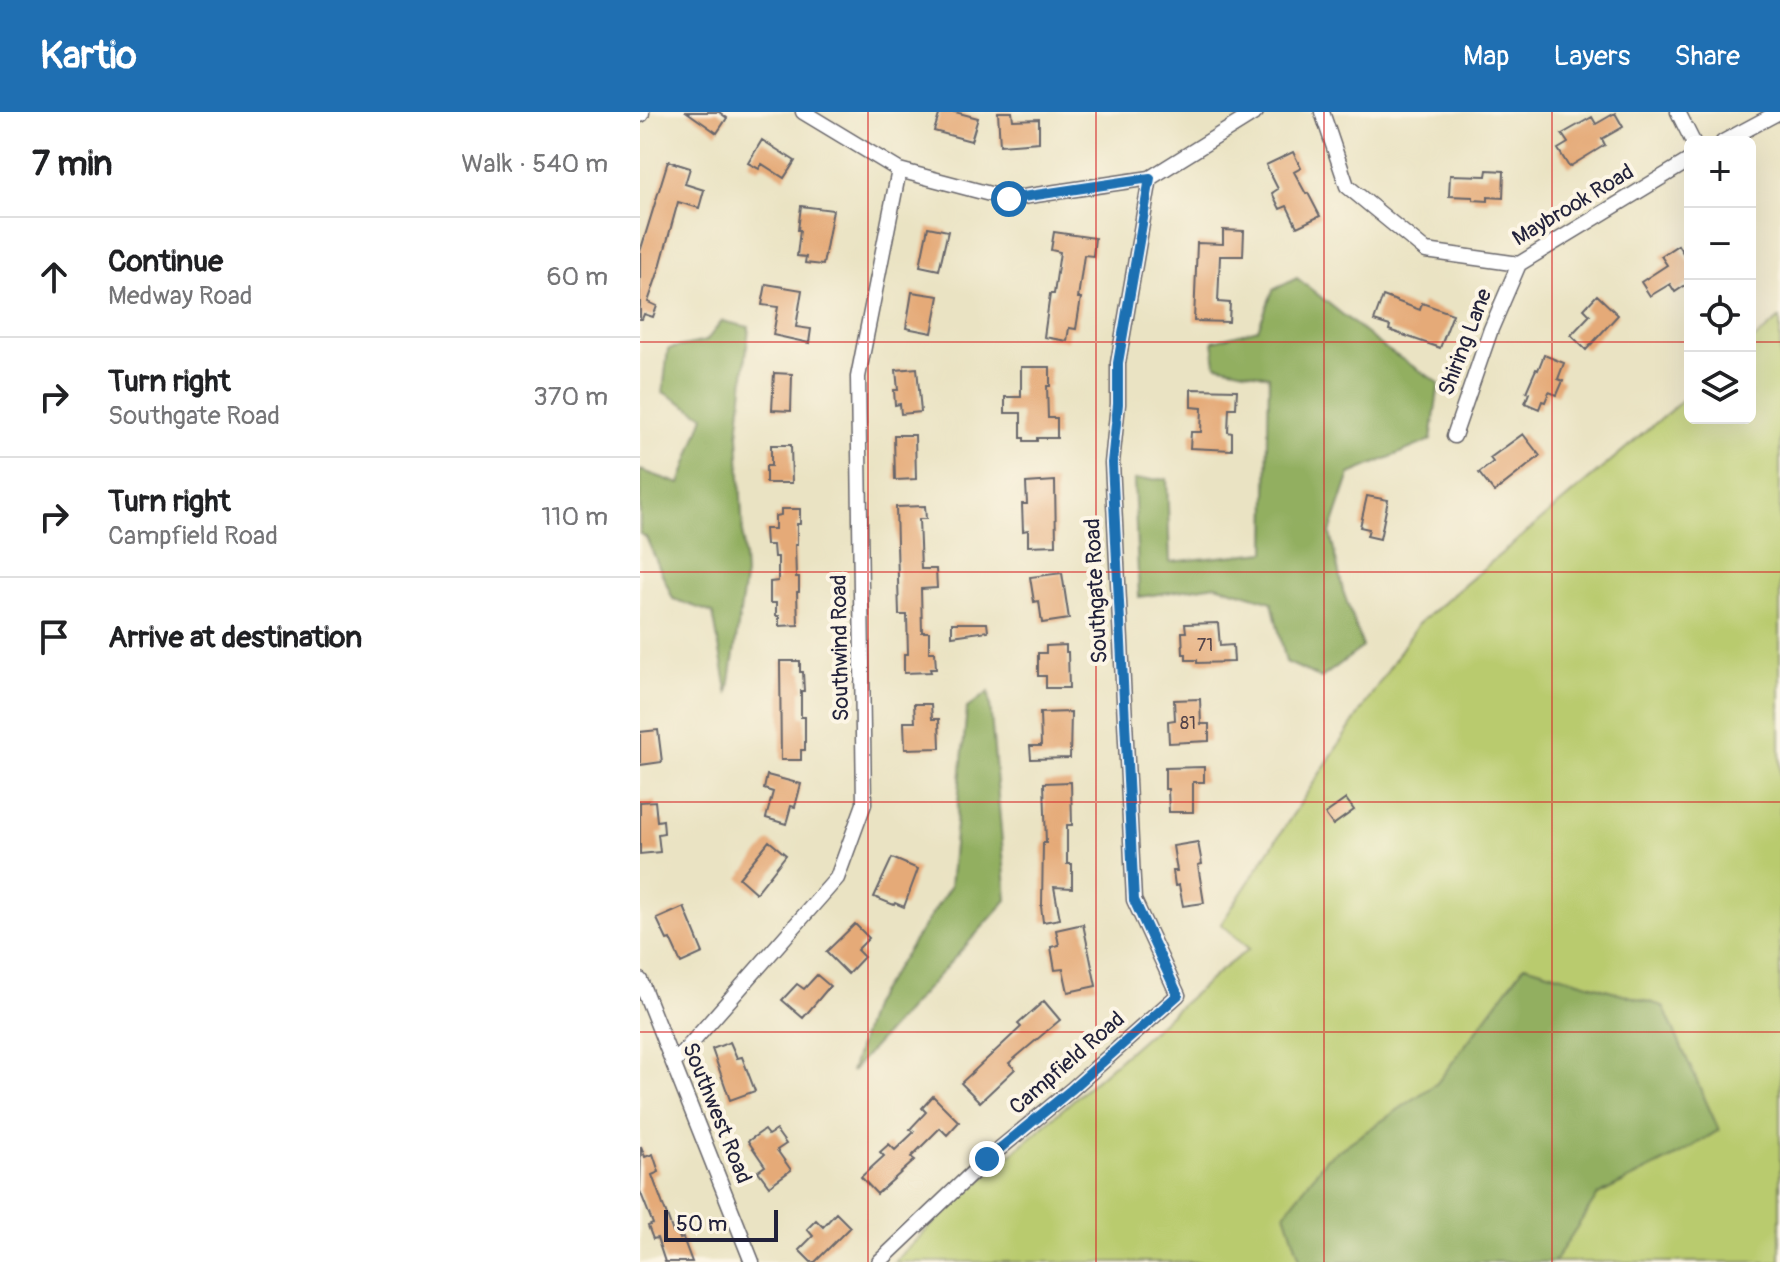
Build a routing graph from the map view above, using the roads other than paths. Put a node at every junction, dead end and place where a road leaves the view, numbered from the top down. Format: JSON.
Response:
{"nodes":[{"id":1,"x":803,"y":112,"type":"edge"},
{"id":2,"x":1256,"y":112,"type":"edge"},
{"id":3,"x":1322,"y":112,"type":"edge"},
{"id":4,"x":1678,"y":112,"type":"edge"},
{"id":5,"x":1779,"y":112,"type":"edge"},
{"id":6,"x":1690,"y":136,"type":"edge"},
{"id":7,"x":1734,"y":136,"type":"edge"},
{"id":8,"x":1684,"y":164,"type":"edge"},
{"id":9,"x":899,"y":170,"type":"junction"},
{"id":10,"x":1150,"y":178,"type":"junction"},
{"id":11,"x":1519,"y":264,"type":"junction"},
{"id":12,"x":1454,"y":436,"type":"dead end"},
{"id":13,"x":640,"y":980,"type":"edge"},
{"id":14,"x":1178,"y":995,"type":"joint"},
{"id":15,"x":674,"y":1063,"type":"junction"},
{"id":16,"x":752,"y":1262,"type":"edge"},
{"id":17,"x":879,"y":1262,"type":"edge"}],
"edges":[{"from":1,"to":9,"type":"street"},
{"from":2,"to":10,"type":"street"},
{"from":3,"to":11,"type":"street","name":"Maybrook Road"},
{"from":4,"to":6,"type":"street"},
{"from":5,"to":7,"type":"street"},
{"from":8,"to":11,"type":"street","name":"Maybrook Road"},
{"from":9,"to":10,"type":"street"},
{"from":9,"to":15,"type":"street","name":"Southwind Road"},
{"from":10,"to":14,"type":"street","name":"Southgate Road"},
{"from":11,"to":12,"type":"street","name":"Shiring Lane"},
{"from":13,"to":15,"type":"street","name":"Southwest Road"},
{"from":14,"to":17,"type":"street","name":"Campfield Road"},
{"from":15,"to":16,"type":"street","name":"Southwest Road"}]}
